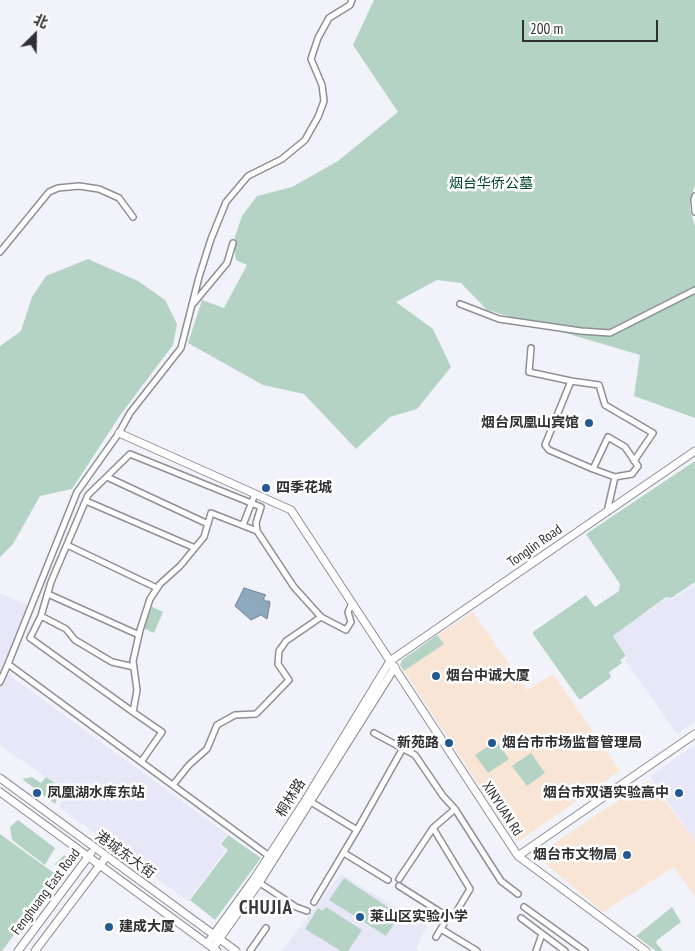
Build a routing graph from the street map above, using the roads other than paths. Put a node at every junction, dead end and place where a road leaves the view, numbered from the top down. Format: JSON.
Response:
{"nodes":[{"id":1,"x":352,"y":0,"type":"edge"},
{"id":2,"x":695,"y":196,"type":"edge"},
{"id":3,"x":695,"y":212,"type":"edge"},
{"id":4,"x":133,"y":217,"type":"dead end"},
{"id":5,"x":233,"y":243,"type":"dead end"},
{"id":6,"x":0,"y":252,"type":"edge"},
{"id":7,"x":695,"y":290,"type":"edge"},
{"id":8,"x":460,"y":304,"type":"dead end"},
{"id":9,"x":191,"y":307,"type":"junction"},
{"id":10,"x":531,"y":348,"type":"dead end"},
{"id":11,"x":570,"y":382,"type":"junction"},
{"id":12,"x":119,"y":433,"type":"junction"},
{"id":13,"x":695,"y":451,"type":"edge"},
{"id":14,"x":634,"y":461,"type":"junction"},
{"id":15,"x":593,"y":469,"type":"junction"},
{"id":16,"x":107,"y":477,"type":"junction"},
{"id":17,"x":615,"y":477,"type":"junction"},
{"id":18,"x":255,"y":494,"type":"junction"},
{"id":19,"x":86,"y":501,"type":"junction"},
{"id":20,"x":252,"y":503,"type":"junction"},
{"id":21,"x":606,"y":512,"type":"junction"},
{"id":22,"x":208,"y":524,"type":"junction"},
{"id":23,"x":244,"y":525,"type":"junction"},
{"id":24,"x":257,"y":531,"type":"junction"},
{"id":25,"x":67,"y":545,"type":"junction"},
{"id":26,"x":194,"y":548,"type":"junction"},
{"id":27,"x":157,"y":588,"type":"junction"},
{"id":28,"x":48,"y":594,"type":"junction"},
{"id":29,"x":352,"y":604,"type":"junction"},
{"id":30,"x":42,"y":616,"type":"junction"},
{"id":31,"x":321,"y":617,"type":"junction"},
{"id":32,"x":139,"y":635,"type":"junction"},
{"id":33,"x":8,"y":664,"type":"junction"},
{"id":34,"x":392,"y":664,"type":"junction"},
{"id":35,"x":134,"y":667,"type":"junction"},
{"id":36,"x":0,"y":682,"type":"edge"},
{"id":37,"x":133,"y":712,"type":"junction"},
{"id":38,"x":374,"y":733,"type":"dead end"},
{"id":39,"x":695,"y":734,"type":"edge"},
{"id":40,"x":403,"y":748,"type":"junction"},
{"id":41,"x":141,"y":762,"type":"junction"},
{"id":42,"x":0,"y":778,"type":"edge"},
{"id":43,"x":173,"y":785,"type":"junction"},
{"id":44,"x":0,"y":792,"type":"edge"},
{"id":45,"x":311,"y":802,"type":"junction"},
{"id":46,"x":455,"y":809,"type":"junction"},
{"id":47,"x":433,"y":828,"type":"junction"},
{"id":48,"x":357,"y":830,"type":"junction"},
{"id":49,"x":95,"y":849,"type":"junction"},
{"id":50,"x":344,"y":853,"type":"junction"},
{"id":51,"x":269,"y":856,"type":"junction"},
{"id":52,"x":518,"y":856,"type":"junction"},
{"id":53,"x":88,"y":857,"type":"junction"},
{"id":54,"x":106,"y":857,"type":"junction"},
{"id":55,"x":99,"y":866,"type":"junction"},
{"id":56,"x":399,"y":878,"type":"dead end"},
{"id":57,"x":388,"y":880,"type":"dead end"},
{"id":58,"x":257,"y":881,"type":"junction"},
{"id":59,"x":399,"y":886,"type":"dead end"},
{"id":60,"x":518,"y":894,"type":"dead end"},
{"id":61,"x":314,"y":902,"type":"dead end"},
{"id":62,"x":524,"y":907,"type":"dead end"},
{"id":63,"x":307,"y":910,"type":"dead end"},
{"id":64,"x":448,"y":917,"type":"junction"},
{"id":65,"x":520,"y":918,"type":"dead end"},
{"id":66,"x":266,"y":928,"type":"dead end"},
{"id":67,"x":441,"y":929,"type":"junction"},
{"id":68,"x":542,"y":934,"type":"junction"},
{"id":69,"x":216,"y":937,"type":"junction"},
{"id":70,"x":436,"y":937,"type":"dead end"},
{"id":71,"x":212,"y":947,"type":"edge"},
{"id":72,"x":18,"y":951,"type":"edge"},
{"id":73,"x":35,"y":951,"type":"edge"},
{"id":74,"x":236,"y":951,"type":"edge"},
{"id":75,"x":250,"y":951,"type":"edge"},
{"id":76,"x":477,"y":951,"type":"edge"},
{"id":77,"x":536,"y":951,"type":"edge"},
{"id":78,"x":565,"y":951,"type":"edge"},
{"id":79,"x":585,"y":951,"type":"edge"},
{"id":80,"x":646,"y":951,"type":"edge"}],
"edges":[{"from":1,"to":9,"type":"street"},
{"from":2,"to":3,"type":"street"},
{"from":4,"to":6,"type":"street"},
{"from":5,"to":9,"type":"street"},
{"from":7,"to":8,"type":"street"},
{"from":9,"to":12,"type":"street"},
{"from":10,"to":11,"type":"street"},
{"from":11,"to":14,"type":"street"},
{"from":11,"to":15,"type":"street"},
{"from":12,"to":18,"type":"street","name":"XINYUAN Rd"},
{"from":12,"to":33,"type":"street"},
{"from":13,"to":21,"type":"street","name":"Tonglin Road"},
{"from":14,"to":15,"type":"street"},
{"from":14,"to":17,"type":"street"},
{"from":15,"to":17,"type":"street"},
{"from":16,"to":19,"type":"street"},
{"from":16,"to":20,"type":"street"},
{"from":16,"to":22,"type":"street"},
{"from":17,"to":21,"type":"street"},
{"from":18,"to":20,"type":"street"},
{"from":18,"to":29,"type":"street","name":"XINYUAN Rd"},
{"from":19,"to":25,"type":"street"},
{"from":19,"to":26,"type":"street"},
{"from":20,"to":23,"type":"street"},
{"from":20,"to":24,"type":"street"},
{"from":21,"to":34,"type":"street","name":"Tonglin Road"},
{"from":22,"to":23,"type":"street"},
{"from":22,"to":26,"type":"street"},
{"from":23,"to":24,"type":"street"},
{"from":24,"to":31,"type":"street"},
{"from":25,"to":27,"type":"street"},
{"from":25,"to":28,"type":"street"},
{"from":26,"to":27,"type":"street"},
{"from":27,"to":32,"type":"street"},
{"from":28,"to":30,"type":"street"},
{"from":28,"to":32,"type":"street"},
{"from":29,"to":31,"type":"street"},
{"from":29,"to":34,"type":"street","name":"XINYUAN Rd"},
{"from":30,"to":35,"type":"street"},
{"from":30,"to":37,"type":"street"},
{"from":31,"to":43,"type":"street"},
{"from":32,"to":35,"type":"street"},
{"from":33,"to":36,"type":"street"},
{"from":33,"to":41,"type":"street"},
{"from":34,"to":45,"type":"street","name":"桐林路"},
{"from":34,"to":51,"type":"street","name":"桐林路"},
{"from":34,"to":52,"type":"street","name":"XINYUAN Rd"},
{"from":35,"to":37,"type":"street"},
{"from":37,"to":41,"type":"street"},
{"from":38,"to":40,"type":"street"},
{"from":39,"to":52,"type":"street"},
{"from":40,"to":46,"type":"street"},
{"from":40,"to":48,"type":"street"},
{"from":41,"to":43,"type":"street"},
{"from":42,"to":49,"type":"street","name":"港城东大街"},
{"from":43,"to":51,"type":"street"},
{"from":44,"to":53,"type":"street","name":"港城东大街"},
{"from":45,"to":48,"type":"street"},
{"from":45,"to":58,"type":"street","name":"桐林路"},
{"from":46,"to":47,"type":"street"},
{"from":46,"to":60,"type":"street"},
{"from":47,"to":56,"type":"street"},
{"from":47,"to":64,"type":"street"},
{"from":48,"to":50,"type":"street"},
{"from":49,"to":53,"type":"street","name":"Fenghuang East Road"},
{"from":49,"to":54,"type":"street","name":"港城东大街"},
{"from":50,"to":57,"type":"street"},
{"from":50,"to":61,"type":"street"},
{"from":51,"to":58,"type":"street","name":"桐林路"},
{"from":52,"to":80,"type":"street","name":"XINYUAN Rd"},
{"from":53,"to":55,"type":"street","name":"港城东大街"},
{"from":53,"to":72,"type":"street","name":"Fenghuang East Road"},
{"from":54,"to":55,"type":"street","name":"Fenghuang East Road"},
{"from":54,"to":69,"type":"street","name":"港城东大街"},
{"from":55,"to":71,"type":"street","name":"港城东大街"},
{"from":55,"to":73,"type":"street","name":"Fenghuang East Road"},
{"from":58,"to":63,"type":"street"},
{"from":58,"to":69,"type":"street","name":"桐林路"},
{"from":59,"to":64,"type":"street"},
{"from":62,"to":79,"type":"street"},
{"from":64,"to":67,"type":"street"},
{"from":65,"to":68,"type":"street"},
{"from":66,"to":75,"type":"street"},
{"from":67,"to":70,"type":"street"},
{"from":67,"to":76,"type":"street"},
{"from":68,"to":77,"type":"street"},
{"from":68,"to":78,"type":"street"},
{"from":69,"to":71,"type":"street","name":"桐林路"},
{"from":69,"to":74,"type":"street","name":"港城东大街"}]}
